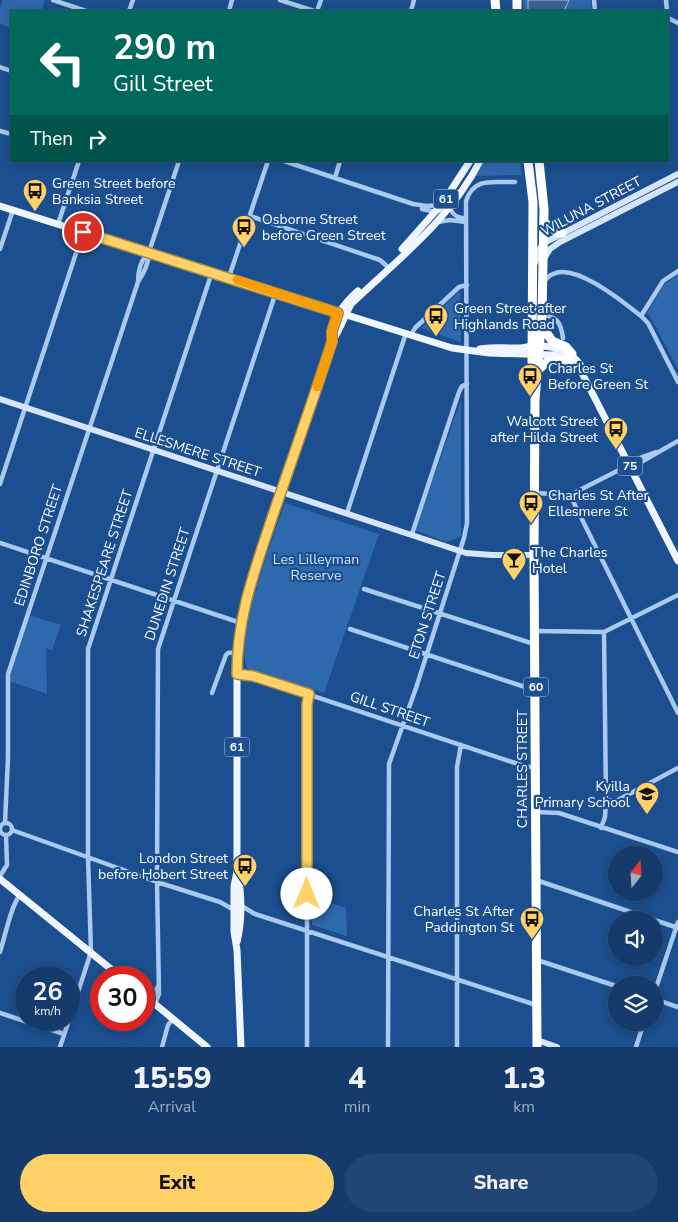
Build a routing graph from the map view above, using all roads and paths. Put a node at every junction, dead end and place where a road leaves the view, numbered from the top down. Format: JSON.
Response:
{"nodes":[{"id":1,"x":53,"y":0,"type":"edge"},
{"id":2,"x":280,"y":0,"type":"edge"},
{"id":3,"x":83,"y":10,"type":"edge"},
{"id":4,"x":313,"y":10,"type":"edge"},
{"id":5,"x":670,"y":20,"type":"edge"},
{"id":6,"x":678,"y":23,"type":"edge"},
{"id":7,"x":79,"y":162,"type":"edge"},
{"id":8,"x":179,"y":162,"type":"edge"},
{"id":9,"x":268,"y":162,"type":"edge"},
{"id":10,"x":287,"y":162,"type":"edge"},
{"id":11,"x":340,"y":162,"type":"edge"},
{"id":12,"x":469,"y":162,"type":"edge"},
{"id":13,"x":479,"y":162,"type":"edge"},
{"id":14,"x":528,"y":162,"type":"edge"},
{"id":15,"x":539,"y":162,"type":"edge"},
{"id":16,"x":678,"y":174,"type":"edge"},
{"id":17,"x":335,"y":178,"type":"junction"},
{"id":18,"x":515,"y":182,"type":"dead end"},
{"id":19,"x":678,"y":182,"type":"edge"},
{"id":20,"x":413,"y":204,"type":"junction"},
{"id":21,"x":442,"y":204,"type":"junction"},
{"id":22,"x":451,"y":205,"type":"junction"},
{"id":23,"x":0,"y":206,"type":"edge"},
{"id":24,"x":422,"y":209,"type":"junction"},
{"id":25,"x":13,"y":210,"type":"junction"},
{"id":26,"x":616,"y":210,"type":"junction"},
{"id":27,"x":436,"y":212,"type":"junction"},
{"id":28,"x":250,"y":216,"type":"junction"},
{"id":29,"x":466,"y":220,"type":"junction"},
{"id":30,"x":428,"y":221,"type":"junction"},
{"id":31,"x":544,"y":222,"type":"junction"},
{"id":32,"x":437,"y":223,"type":"junction"},
{"id":33,"x":58,"y":224,"type":"junction"},
{"id":34,"x":83,"y":232,"type":"junction"},
{"id":35,"x":562,"y":233,"type":"junction"},
{"id":36,"x":544,"y":243,"type":"junction"},
{"id":37,"x":0,"y":249,"type":"edge"},
{"id":38,"x":149,"y":252,"type":"junction"},
{"id":39,"x":544,"y":259,"type":"junction"},
{"id":40,"x":388,"y":266,"type":"junction"},
{"id":41,"x":678,"y":271,"type":"edge"},
{"id":42,"x":212,"y":272,"type":"junction"},
{"id":43,"x":533,"y":274,"type":"junction"},
{"id":44,"x":229,"y":277,"type":"junction"},
{"id":45,"x":546,"y":280,"type":"junction"},
{"id":46,"x":467,"y":285,"type":"junction"},
{"id":47,"x":276,"y":292,"type":"junction"},
{"id":48,"x":342,"y":314,"type":"junction"},
{"id":49,"x":642,"y":316,"type":"junction"},
{"id":50,"x":542,"y":319,"type":"junction"},
{"id":51,"x":409,"y":334,"type":"junction"},
{"id":52,"x":563,"y":338,"type":"dead end"},
{"id":53,"x":466,"y":350,"type":"junction"},
{"id":54,"x":536,"y":350,"type":"junction"},
{"id":55,"x":570,"y":357,"type":"junction"},
{"id":56,"x":536,"y":372,"type":"junction"},
{"id":57,"x":676,"y":374,"type":"edge"},
{"id":58,"x":678,"y":382,"type":"edge"},
{"id":59,"x":467,"y":384,"type":"junction"},
{"id":60,"x":0,"y":399,"type":"edge"},
{"id":61,"x":25,"y":408,"type":"junction"},
{"id":62,"x":89,"y":429,"type":"junction"},
{"id":63,"x":678,"y":440,"type":"edge"},
{"id":64,"x":153,"y":450,"type":"junction"},
{"id":65,"x":630,"y":466,"type":"junction"},
{"id":66,"x":216,"y":471,"type":"junction"},
{"id":67,"x":0,"y":484,"type":"edge"},
{"id":68,"x":281,"y":492,"type":"junction"},
{"id":69,"x":536,"y":494,"type":"junction"},
{"id":70,"x":570,"y":495,"type":"junction"},
{"id":71,"x":347,"y":513,"type":"junction"},
{"id":72,"x":412,"y":534,"type":"junction"},
{"id":73,"x":0,"y":542,"type":"edge"},
{"id":74,"x":460,"y":551,"type":"junction"},
{"id":75,"x":534,"y":555,"type":"junction"},
{"id":76,"x":46,"y":558,"type":"junction"},
{"id":77,"x":678,"y":561,"type":"edge"},
{"id":78,"x":110,"y":580,"type":"junction"},
{"id":79,"x":364,"y":589,"type":"dead end"},
{"id":80,"x":678,"y":595,"type":"edge"},
{"id":81,"x":173,"y":601,"type":"junction"},
{"id":82,"x":440,"y":613,"type":"junction"},
{"id":83,"x":631,"y":619,"type":"junction"},
{"id":84,"x":241,"y":623,"type":"junction"},
{"id":85,"x":350,"y":629,"type":"dead end"},
{"id":86,"x":535,"y":631,"type":"junction"},
{"id":87,"x":604,"y":632,"type":"junction"},
{"id":88,"x":535,"y":644,"type":"junction"},
{"id":89,"x":237,"y":652,"type":"junction"},
{"id":90,"x":426,"y":654,"type":"junction"},
{"id":91,"x":237,"y":674,"type":"junction"},
{"id":92,"x":536,"y":690,"type":"junction"},
{"id":93,"x":212,"y":693,"type":"dead end"},
{"id":94,"x":309,"y":694,"type":"junction"},
{"id":95,"x":678,"y":713,"type":"edge"},
{"id":96,"x":402,"y":725,"type":"junction"},
{"id":97,"x":461,"y":745,"type":"junction"},
{"id":98,"x":536,"y":768,"type":"junction"},
{"id":99,"x":678,"y":768,"type":"edge"},
{"id":100,"x":606,"y":800,"type":"junction"},
{"id":101,"x":536,"y":812,"type":"junction"},
{"id":102,"x":2,"y":825,"type":"edge"},
{"id":103,"x":602,"y":828,"type":"junction"},
{"id":104,"x":12,"y":830,"type":"junction"},
{"id":105,"x":6,"y":835,"type":"junction"},
{"id":106,"x":678,"y":852,"type":"edge"},
{"id":107,"x":88,"y":857,"type":"junction"},
{"id":108,"x":0,"y":878,"type":"edge"},
{"id":109,"x":536,"y":880,"type":"junction"},
{"id":110,"x":158,"y":882,"type":"junction"},
{"id":111,"x":20,"y":895,"type":"junction"},
{"id":112,"x":220,"y":902,"type":"junction"},
{"id":113,"x":237,"y":903,"type":"junction"},
{"id":114,"x":237,"y":913,"type":"junction"},
{"id":115,"x":255,"y":914,"type":"junction"},
{"id":116,"x":678,"y":922,"type":"edge"},
{"id":117,"x":677,"y":928,"type":"edge"},
{"id":118,"x":307,"y":931,"type":"junction"},
{"id":119,"x":0,"y":952,"type":"edge"},
{"id":120,"x":91,"y":952,"type":"junction"},
{"id":121,"x":388,"y":958,"type":"junction"},
{"id":122,"x":536,"y":960,"type":"junction"},
{"id":123,"x":108,"y":966,"type":"edge"},
{"id":124,"x":660,"y":976,"type":"edge"},
{"id":125,"x":456,"y":980,"type":"junction"},
{"id":126,"x":608,"y":983,"type":"edge"},
{"id":127,"x":80,"y":986,"type":"edge"},
{"id":128,"x":155,"y":993,"type":"edge"},
{"id":129,"x":663,"y":1001,"type":"edge"},
{"id":130,"x":155,"y":1004,"type":"edge"},
{"id":131,"x":536,"y":1005,"type":"junction"},
{"id":132,"x":678,"y":1007,"type":"edge"},
{"id":133,"x":0,"y":1013,"type":"edge"},
{"id":134,"x":173,"y":1018,"type":"junction"},
{"id":135,"x":65,"y":1031,"type":"edge"},
{"id":136,"x":641,"y":1031,"type":"edge"},
{"id":137,"x":64,"y":1034,"type":"junction"},
{"id":138,"x":537,"y":1044,"type":"edge"},
{"id":139,"x":239,"y":1045,"type":"edge"},
{"id":140,"x":60,"y":1047,"type":"edge"},
{"id":141,"x":162,"y":1047,"type":"edge"},
{"id":142,"x":207,"y":1047,"type":"edge"},
{"id":143,"x":307,"y":1047,"type":"edge"},
{"id":144,"x":388,"y":1047,"type":"edge"},
{"id":145,"x":457,"y":1047,"type":"edge"},
{"id":146,"x":557,"y":1047,"type":"edge"},
{"id":147,"x":636,"y":1047,"type":"edge"}],
"edges":[{"from":1,"to":3,"type":"street"},
{"from":2,"to":4,"type":"street"},
{"from":5,"to":6,"type":"street"},
{"from":7,"to":33,"type":"street"},
{"from":8,"to":38,"type":"street","name":"EDINBORO STREET"},
{"from":9,"to":28,"type":"street"},
{"from":10,"to":17,"type":"street"},
{"from":11,"to":17,"type":"street"},
{"from":12,"to":21,"type":"main road","number":"61"},
{"from":13,"to":22,"type":"main road","number":"61"},
{"from":14,"to":43,"type":"highway","name":"CHARLES STREET","number":"60"},
{"from":15,"to":31,"type":"highway","name":"CHARLES STREET","number":"60"},
{"from":16,"to":26,"type":"main road","name":"WILUNA STREET"},
{"from":17,"to":20,"type":"street"},
{"from":18,"to":29,"type":"street","name":"ETON STREET"},
{"from":19,"to":26,"type":"main road","name":"WILUNA STREET"},
{"from":20,"to":21,"type":"street"},
{"from":20,"to":24,"type":"street"},
{"from":21,"to":27,"type":"main road","number":"61"},
{"from":22,"to":27,"type":"street"},
{"from":22,"to":29,"type":"street"},
{"from":22,"to":32,"type":"main road","number":"61"},
{"from":23,"to":25,"type":"main road"},
{"from":24,"to":27,"type":"street"},
{"from":24,"to":30,"type":"street"},
{"from":25,"to":33,"type":"main road"},
{"from":25,"to":37,"type":"street"},
{"from":26,"to":35,"type":"main road","name":"WILUNA STREET"},
{"from":26,"to":39,"type":"main road","name":"WILUNA STREET"},
{"from":27,"to":30,"type":"main road","number":"61"},
{"from":28,"to":40,"type":"street"},
{"from":28,"to":44,"type":"street"},
{"from":29,"to":32,"type":"street"},
{"from":29,"to":46,"type":"street","name":"ETON STREET"},
{"from":30,"to":40,"type":"main road","number":"61"},
{"from":31,"to":35,"type":"highway"},
{"from":31,"to":36,"type":"highway","name":"CHARLES STREET","number":"60"},
{"from":32,"to":40,"type":"main road","number":"61"},
{"from":33,"to":34,"type":"main road"},
{"from":34,"to":38,"type":"main road"},
{"from":34,"to":61,"type":"street"},
{"from":35,"to":36,"type":"main road","name":"WILUNA STREET"},
{"from":36,"to":39,"type":"highway","name":"CHARLES STREET","number":"60"},
{"from":36,"to":43,"type":"main road","name":"WILUNA STREET"},
{"from":38,"to":42,"type":"main road"},
{"from":38,"to":62,"type":"street","name":"EDINBORO STREET"},
{"from":39,"to":45,"type":"highway","name":"CHARLES STREET","number":"60"},
{"from":40,"to":48,"type":"main road","number":"61"},
{"from":41,"to":49,"type":"street"},
{"from":42,"to":44,"type":"main road"},
{"from":42,"to":64,"type":"street","name":"SHAKESPEARE STREET"},
{"from":43,"to":54,"type":"highway","name":"CHARLES STREET","number":"60"},
{"from":44,"to":47,"type":"main road"},
{"from":45,"to":49,"type":"street"},
{"from":45,"to":50,"type":"highway","name":"CHARLES STREET","number":"60"},
{"from":46,"to":51,"type":"street"},
{"from":46,"to":53,"type":"street","name":"ETON STREET"},
{"from":47,"to":48,"type":"main road"},
{"from":47,"to":66,"type":"street","name":"DUNEDIN STREET"},
{"from":48,"to":51,"type":"main road"},
{"from":48,"to":68,"type":"main road","number":"61"},
{"from":49,"to":57,"type":"street"},
{"from":50,"to":52,"type":"street"},
{"from":50,"to":54,"type":"highway","name":"CHARLES STREET","number":"60"},
{"from":50,"to":55,"type":"highway"},
{"from":51,"to":53,"type":"main road"},
{"from":51,"to":71,"type":"street"},
{"from":53,"to":54,"type":"main road"},
{"from":53,"to":59,"type":"street","name":"ETON STREET"},
{"from":54,"to":55,"type":"main road"},
{"from":54,"to":56,"type":"highway","name":"CHARLES STREET","number":"60"},
{"from":55,"to":56,"type":"highway"},
{"from":55,"to":65,"type":"main road","number":"75"},
{"from":56,"to":69,"type":"highway","name":"CHARLES STREET","number":"60"},
{"from":57,"to":58,"type":"street"},
{"from":59,"to":72,"type":"street"},
{"from":59,"to":74,"type":"street","name":"ETON STREET"},
{"from":60,"to":61,"type":"main road","name":"ELLESMERE STREET"},
{"from":61,"to":62,"type":"main road","name":"ELLESMERE STREET"},
{"from":61,"to":67,"type":"street"},
{"from":62,"to":64,"type":"main road","name":"ELLESMERE STREET"},
{"from":62,"to":76,"type":"street","name":"EDINBORO STREET"},
{"from":63,"to":65,"type":"street"},
{"from":64,"to":66,"type":"main road","name":"ELLESMERE STREET"},
{"from":64,"to":78,"type":"street","name":"SHAKESPEARE STREET"},
{"from":65,"to":70,"type":"street"},
{"from":65,"to":77,"type":"main road","number":"75"},
{"from":66,"to":68,"type":"main road","name":"ELLESMERE STREET"},
{"from":66,"to":81,"type":"street","name":"DUNEDIN STREET"},
{"from":68,"to":71,"type":"main road","name":"ELLESMERE STREET"},
{"from":68,"to":84,"type":"main road","number":"61"},
{"from":69,"to":70,"type":"street"},
{"from":69,"to":75,"type":"highway","name":"CHARLES STREET","number":"60"},
{"from":70,"to":83,"type":"street"},
{"from":71,"to":72,"type":"main road","name":"ELLESMERE STREET"},
{"from":72,"to":74,"type":"main road","name":"ELLESMERE STREET"},
{"from":73,"to":76,"type":"street"},
{"from":74,"to":75,"type":"main road","name":"ELLESMERE STREET"},
{"from":74,"to":82,"type":"street","name":"ETON STREET"},
{"from":75,"to":86,"type":"highway","name":"CHARLES STREET","number":"60"},
{"from":76,"to":78,"type":"street"},
{"from":76,"to":102,"type":"street","name":"EDINBORO STREET"},
{"from":78,"to":81,"type":"street"},
{"from":78,"to":107,"type":"street","name":"SHAKESPEARE STREET"},
{"from":79,"to":82,"type":"street"},
{"from":80,"to":83,"type":"street"},
{"from":81,"to":84,"type":"street"},
{"from":81,"to":110,"type":"street","name":"DUNEDIN STREET"},
{"from":82,"to":88,"type":"street"},
{"from":82,"to":90,"type":"street","name":"ETON STREET"},
{"from":83,"to":87,"type":"street"},
{"from":83,"to":95,"type":"street"},
{"from":84,"to":89,"type":"main road","number":"61"},
{"from":85,"to":90,"type":"street"},
{"from":86,"to":87,"type":"street"},
{"from":86,"to":88,"type":"highway","name":"CHARLES STREET","number":"60"},
{"from":87,"to":100,"type":"street"},
{"from":88,"to":92,"type":"highway","name":"CHARLES STREET","number":"60"},
{"from":89,"to":91,"type":"main road","number":"61"},
{"from":89,"to":93,"type":"street"},
{"from":90,"to":92,"type":"street"},
{"from":90,"to":96,"type":"street","name":"ETON STREET"},
{"from":91,"to":94,"type":"street","name":"GILL STREET"},
{"from":91,"to":113,"type":"main road","number":"61"},
{"from":92,"to":98,"type":"highway","name":"CHARLES STREET","number":"60"},
{"from":94,"to":96,"type":"street","name":"GILL STREET"},
{"from":94,"to":118,"type":"street"},
{"from":96,"to":97,"type":"street","name":"GILL STREET"},
{"from":96,"to":121,"type":"street","name":"ETON STREET"},
{"from":97,"to":98,"type":"street","name":"GILL STREET"},
{"from":97,"to":125,"type":"street"},
{"from":98,"to":101,"type":"highway","name":"CHARLES STREET","number":"60"},
{"from":99,"to":100,"type":"street"},
{"from":100,"to":103,"type":"street"},
{"from":101,"to":103,"type":"street"},
{"from":101,"to":109,"type":"highway","name":"CHARLES STREET","number":"60"},
{"from":102,"to":104,"type":"street"},
{"from":102,"to":105,"type":"street"},
{"from":103,"to":106,"type":"street"},
{"from":104,"to":105,"type":"street"},
{"from":104,"to":107,"type":"street"},
{"from":105,"to":108,"type":"street"},
{"from":107,"to":110,"type":"street"},
{"from":107,"to":120,"type":"street","name":"SHAKESPEARE STREET"},
{"from":108,"to":111,"type":"main road"},
{"from":109,"to":117,"type":"street"},
{"from":109,"to":122,"type":"highway","name":"CHARLES STREET","number":"60"},
{"from":110,"to":112,"type":"street"},
{"from":110,"to":128,"type":"street","name":"DUNEDIN STREET"},
{"from":111,"to":119,"type":"street"},
{"from":111,"to":120,"type":"main road"},
{"from":112,"to":113,"type":"street"},
{"from":112,"to":114,"type":"street"},
{"from":113,"to":114,"type":"main road","number":"61"},
{"from":113,"to":115,"type":"street"},
{"from":114,"to":115,"type":"street"},
{"from":114,"to":139,"type":"main road","number":"61"},
{"from":115,"to":118,"type":"street"},
{"from":116,"to":117,"type":"street"},
{"from":117,"to":124,"type":"street"},
{"from":118,"to":121,"type":"street"},
{"from":118,"to":143,"type":"street"},
{"from":120,"to":123,"type":"main road"},
{"from":120,"to":127,"type":"street","name":"SHAKESPEARE STREET"},
{"from":121,"to":125,"type":"street"},
{"from":121,"to":144,"type":"street","name":"ETON STREET"},
{"from":122,"to":126,"type":"street"},
{"from":122,"to":131,"type":"highway","name":"CHARLES STREET","number":"60"},
{"from":125,"to":131,"type":"street"},
{"from":125,"to":145,"type":"street"},
{"from":129,"to":132,"type":"street"},
{"from":130,"to":134,"type":"main road"},
{"from":131,"to":138,"type":"highway","name":"CHARLES STREET","number":"60"},
{"from":133,"to":137,"type":"street"},
{"from":134,"to":141,"type":"street"},
{"from":134,"to":142,"type":"main road"},
{"from":135,"to":137,"type":"street","name":"SHAKESPEARE STREET"},
{"from":136,"to":147,"type":"street"},
{"from":137,"to":140,"type":"street","name":"SHAKESPEARE STREET"},
{"from":138,"to":146,"type":"main road"}]}
